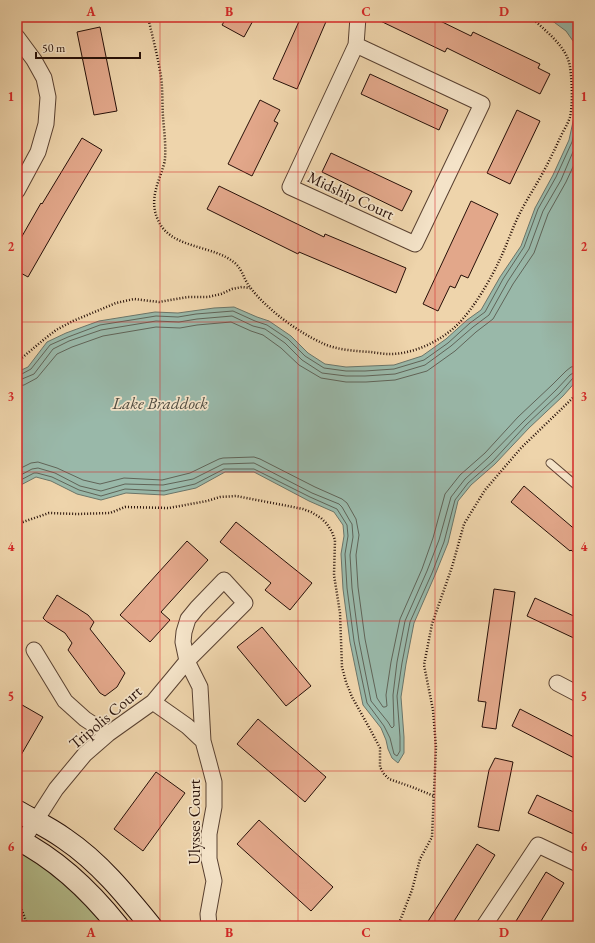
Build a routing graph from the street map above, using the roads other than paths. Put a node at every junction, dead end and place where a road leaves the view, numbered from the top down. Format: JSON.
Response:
{"nodes":[{"id":1,"x":358,"y":17,"type":"edge"},
{"id":2,"x":17,"y":37,"type":"edge"},
{"id":3,"x":356,"y":44,"type":"junction"},
{"id":4,"x":17,"y":191,"type":"edge"},
{"id":5,"x":550,"y":463,"type":"dead end"},
{"id":6,"x":578,"y":487,"type":"edge"},
{"id":7,"x":34,"y":650,"type":"dead end"},
{"id":8,"x":187,"y":661,"type":"junction"},
{"id":9,"x":557,"y":683,"type":"dead end"},
{"id":10,"x":578,"y":694,"type":"edge"},
{"id":11,"x":153,"y":702,"type":"junction"},
{"id":12,"x":108,"y":734,"type":"junction"},
{"id":13,"x":203,"y":742,"type":"junction"},
{"id":14,"x":17,"y":811,"type":"edge"},
{"id":15,"x":36,"y":821,"type":"junction"},
{"id":16,"x":20,"y":841,"type":"edge"},
{"id":17,"x":578,"y":864,"type":"edge"},
{"id":18,"x":118,"y":926,"type":"edge"},
{"id":19,"x":151,"y":926,"type":"edge"},
{"id":20,"x":209,"y":926,"type":"edge"},
{"id":21,"x":484,"y":926,"type":"edge"}],
"edges":[{"from":1,"to":3,"type":"street"},
{"from":2,"to":4,"type":"street"},
{"from":3,"to":3,"type":"street","name":"Midship Court"},
{"from":5,"to":6,"type":"lane"},
{"from":7,"to":12,"type":"street"},
{"from":8,"to":8,"type":"street","name":"Tripolis Court"},
{"from":8,"to":11,"type":"street","name":"Tripolis Court"},
{"from":8,"to":13,"type":"street","name":"Ulysses Court"},
{"from":9,"to":10,"type":"street"},
{"from":11,"to":12,"type":"street","name":"Tripolis Court"},
{"from":11,"to":13,"type":"street","name":"Ulysses Court"},
{"from":12,"to":15,"type":"street","name":"Tripolis Court"},
{"from":13,"to":20,"type":"street","name":"Ulysses Court"},
{"from":14,"to":15,"type":"street"},
{"from":15,"to":16,"type":"street","name":"Tripolis Court"},
{"from":15,"to":19,"type":"street"},
{"from":16,"to":18,"type":"street"},
{"from":17,"to":21,"type":"street"}]}
